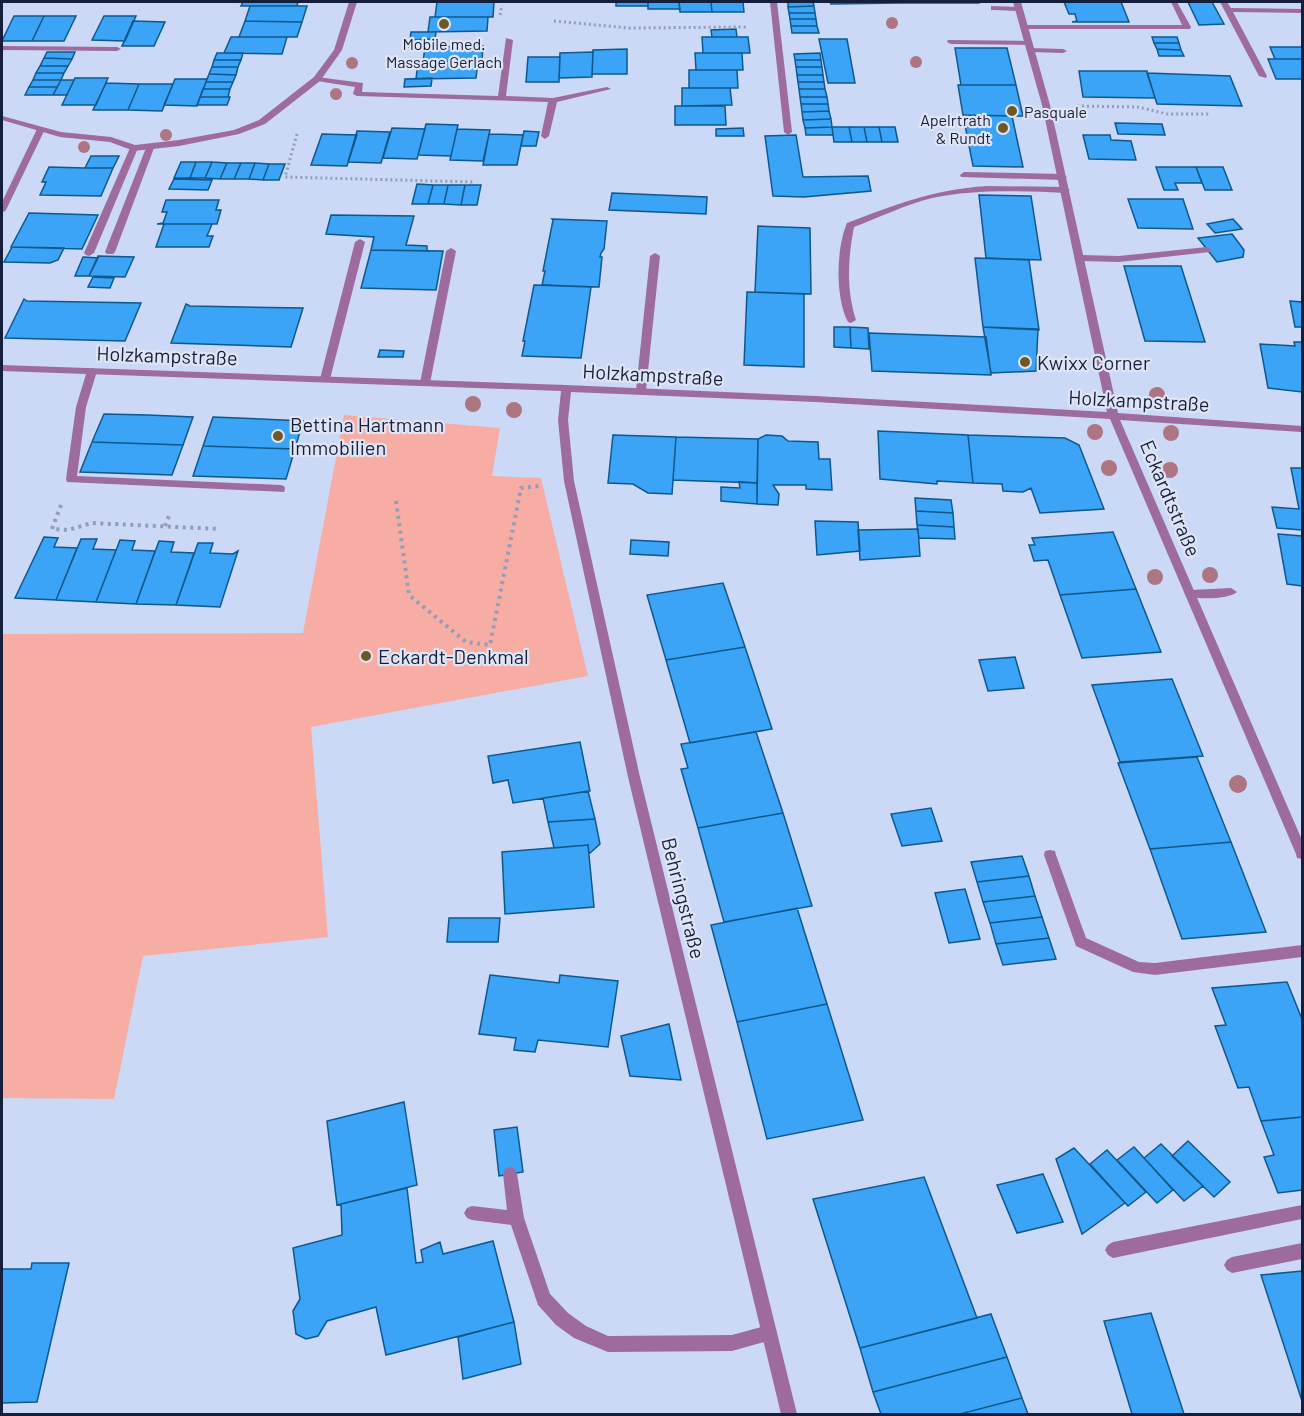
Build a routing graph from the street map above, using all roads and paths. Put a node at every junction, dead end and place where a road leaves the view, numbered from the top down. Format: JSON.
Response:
{"nodes":[{"id":1,"x":353,"y":2,"type":"edge"},
{"id":2,"x":773,"y":2,"type":"edge"},
{"id":3,"x":1174,"y":2,"type":"edge"},
{"id":4,"x":1224,"y":2,"type":"edge"},
{"id":5,"x":1018,"y":5,"type":"edge"},
{"id":6,"x":994,"y":8,"type":"dead end"},
{"id":7,"x":1229,"y":10,"type":"junction"},
{"id":8,"x":1302,"y":11,"type":"edge"},
{"id":9,"x":554,"y":21,"type":"dead end"},
{"id":10,"x":776,"y":27,"type":"junction"},
{"id":11,"x":1025,"y":27,"type":"junction"},
{"id":12,"x":509,"y":40,"type":"dead end"},
{"id":13,"x":951,"y":42,"type":"dead end"},
{"id":14,"x":1031,"y":47,"type":"junction"},
{"id":15,"x":2,"y":48,"type":"edge"},
{"id":16,"x":117,"y":49,"type":"dead end"},
{"id":17,"x":1063,"y":51,"type":"dead end"},
{"id":18,"x":1263,"y":76,"type":"dead end"},
{"id":19,"x":317,"y":79,"type":"junction"},
{"id":20,"x":607,"y":89,"type":"dead end"},
{"id":21,"x":294,"y":96,"type":"junction"},
{"id":22,"x":502,"y":98,"type":"junction"},
{"id":23,"x":553,"y":100,"type":"junction"},
{"id":24,"x":1046,"y":105,"type":"junction"},
{"id":25,"x":1211,"y":114,"type":"dead end"},
{"id":26,"x":2,"y":118,"type":"edge"},
{"id":27,"x":41,"y":129,"type":"junction"},
{"id":28,"x":788,"y":132,"type":"dead end"},
{"id":29,"x":545,"y":136,"type":"dead end"},
{"id":30,"x":134,"y":148,"type":"junction"},
{"id":31,"x":150,"y":148,"type":"junction"},
{"id":32,"x":964,"y":175,"type":"dead end"},
{"id":33,"x":1063,"y":177,"type":"junction"},
{"id":34,"x":474,"y":182,"type":"dead end"},
{"id":35,"x":1066,"y":190,"type":"junction"},
{"id":36,"x":2,"y":210,"type":"edge"},
{"id":37,"x":360,"y":242,"type":"dead end"},
{"id":38,"x":1207,"y":250,"type":"dead end"},
{"id":39,"x":451,"y":251,"type":"dead end"},
{"id":40,"x":110,"y":252,"type":"dead end"},
{"id":41,"x":89,"y":253,"type":"dead end"},
{"id":42,"x":655,"y":256,"type":"dead end"},
{"id":43,"x":1081,"y":258,"type":"junction"},
{"id":44,"x":851,"y":320,"type":"dead end"},
{"id":45,"x":2,"y":368,"type":"edge"},
{"id":46,"x":92,"y":371,"type":"junction"},
{"id":47,"x":325,"y":379,"type":"junction"},
{"id":48,"x":425,"y":383,"type":"junction"},
{"id":49,"x":566,"y":388,"type":"junction"},
{"id":50,"x":641,"y":390,"type":"junction"},
{"id":51,"x":1113,"y":415,"type":"junction"},
{"id":52,"x":1302,"y":429,"type":"edge"},
{"id":53,"x":71,"y":479,"type":"junction"},
{"id":54,"x":569,"y":481,"type":"junction"},
{"id":55,"x":280,"y":489,"type":"dead end"},
{"id":56,"x":396,"y":501,"type":"dead end"},
{"id":57,"x":220,"y":529,"type":"dead end"},
{"id":58,"x":1231,"y":591,"type":"dead end"},
{"id":59,"x":1191,"y":594,"type":"junction"},
{"id":60,"x":1302,"y":854,"type":"edge"},
{"id":61,"x":1050,"y":855,"type":"dead end"},
{"id":62,"x":1302,"y":951,"type":"edge"},
{"id":63,"x":510,"y":1174,"type":"dead end"},
{"id":64,"x":1302,"y":1212,"type":"edge"},
{"id":65,"x":472,"y":1213,"type":"dead end"},
{"id":66,"x":516,"y":1218,"type":"junction"},
{"id":67,"x":1113,"y":1250,"type":"dead end"},
{"id":68,"x":1302,"y":1251,"type":"edge"},
{"id":69,"x":1232,"y":1265,"type":"dead end"},
{"id":70,"x":769,"y":1333,"type":"junction"},
{"id":71,"x":789,"y":1414,"type":"edge"}],
"edges":[{"from":1,"to":19,"type":"street"},
{"from":2,"to":10,"type":"street"},
{"from":3,"to":11,"type":"street"},
{"from":4,"to":7,"type":"street"},
{"from":5,"to":6,"type":"street"},
{"from":5,"to":11,"type":"street","name":"Eckardtstraße"},
{"from":7,"to":8,"type":"street"},
{"from":7,"to":18,"type":"street"},
{"from":9,"to":10,"type":"path"},
{"from":10,"to":28,"type":"street"},
{"from":11,"to":14,"type":"street","name":"Eckardtstraße"},
{"from":12,"to":22,"type":"street"},
{"from":13,"to":14,"type":"street"},
{"from":14,"to":17,"type":"street"},
{"from":14,"to":24,"type":"street","name":"Eckardtstraße"},
{"from":15,"to":16,"type":"street"},
{"from":19,"to":21,"type":"street"},
{"from":19,"to":22,"type":"street"},
{"from":20,"to":23,"type":"street"},
{"from":21,"to":31,"type":"street"},
{"from":21,"to":34,"type":"path"},
{"from":22,"to":23,"type":"street"},
{"from":23,"to":29,"type":"street"},
{"from":24,"to":25,"type":"path"},
{"from":24,"to":33,"type":"street","name":"Eckardtstraße"},
{"from":26,"to":27,"type":"street"},
{"from":27,"to":30,"type":"street"},
{"from":27,"to":36,"type":"street"},
{"from":30,"to":31,"type":"street"},
{"from":30,"to":41,"type":"street"},
{"from":31,"to":40,"type":"street"},
{"from":32,"to":33,"type":"street"},
{"from":33,"to":35,"type":"street","name":"Eckardtstraße"},
{"from":35,"to":43,"type":"street","name":"Eckardtstraße"},
{"from":35,"to":44,"type":"street"},
{"from":37,"to":47,"type":"street"},
{"from":38,"to":43,"type":"street"},
{"from":39,"to":48,"type":"street"},
{"from":42,"to":50,"type":"street"},
{"from":43,"to":51,"type":"street","name":"Eckardtstraße"},
{"from":45,"to":46,"type":"street","name":"Holzkampstraße"},
{"from":46,"to":47,"type":"street","name":"Holzkampstraße"},
{"from":46,"to":53,"type":"street"},
{"from":47,"to":48,"type":"street","name":"Holzkampstraße"},
{"from":48,"to":49,"type":"street","name":"Holzkampstraße"},
{"from":49,"to":50,"type":"street","name":"Holzkampstraße"},
{"from":49,"to":54,"type":"street","name":"Behringstraße"},
{"from":50,"to":51,"type":"street","name":"Holzkampstraße"},
{"from":51,"to":52,"type":"street","name":"Holzkampstraße"},
{"from":51,"to":59,"type":"street","name":"Eckardtstraße"},
{"from":53,"to":55,"type":"street"},
{"from":53,"to":57,"type":"path"},
{"from":54,"to":56,"type":"path"},
{"from":54,"to":70,"type":"street","name":"Behringstraße"},
{"from":58,"to":59,"type":"street"},
{"from":59,"to":60,"type":"street","name":"Eckardtstraße"},
{"from":61,"to":62,"type":"street"},
{"from":63,"to":66,"type":"street"},
{"from":64,"to":67,"type":"street"},
{"from":65,"to":66,"type":"street"},
{"from":66,"to":70,"type":"street"},
{"from":68,"to":69,"type":"street"},
{"from":70,"to":71,"type":"street","name":"Behringstraße"}]}
